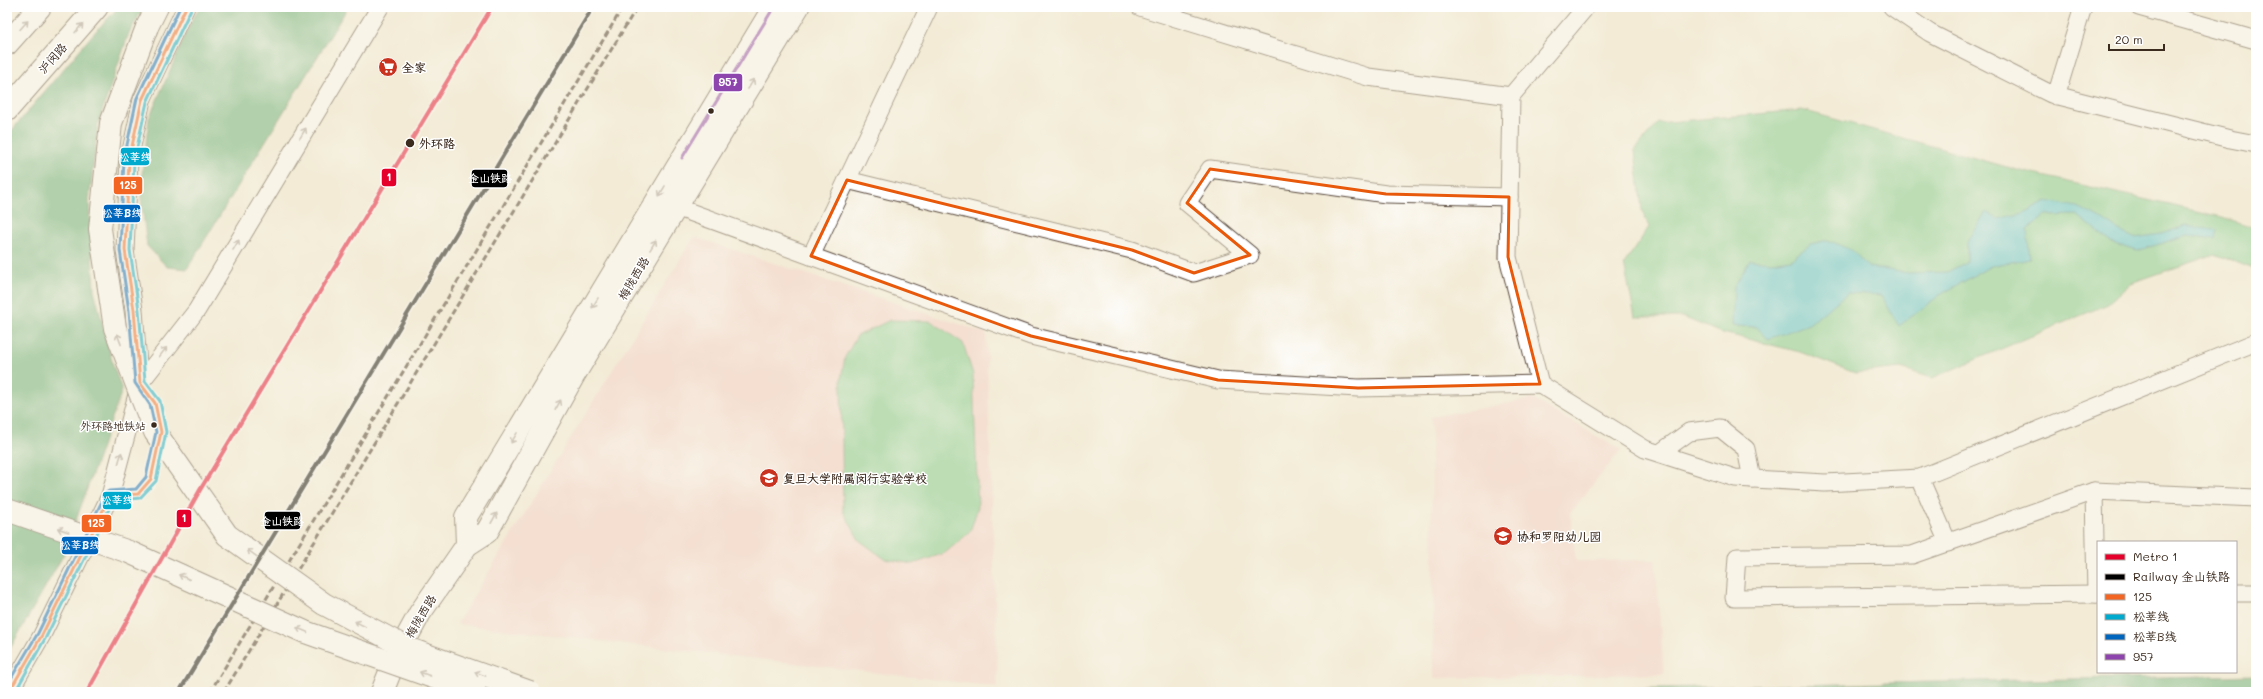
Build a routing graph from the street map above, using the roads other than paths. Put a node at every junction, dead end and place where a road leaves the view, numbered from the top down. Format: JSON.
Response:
{"nodes":[{"id":1,"x":40,"y":7,"type":"edge"},
{"id":2,"x":97,"y":7,"type":"edge"},
{"id":3,"x":157,"y":7,"type":"edge"},
{"id":4,"x":186,"y":7,"type":"edge"},
{"id":5,"x":380,"y":7,"type":"edge"},
{"id":6,"x":774,"y":7,"type":"edge"},
{"id":7,"x":798,"y":7,"type":"edge"},
{"id":8,"x":929,"y":7,"type":"edge"},
{"id":9,"x":1140,"y":7,"type":"edge"},
{"id":10,"x":1586,"y":7,"type":"edge"},
{"id":11,"x":1892,"y":7,"type":"edge"},
{"id":12,"x":2083,"y":7,"type":"edge"},
{"id":13,"x":2139,"y":7,"type":"edge"},
{"id":14,"x":2256,"y":40,"type":"edge"},
{"id":15,"x":7,"y":44,"type":"edge"},
{"id":16,"x":1511,"y":96,"type":"junction"},
{"id":17,"x":2056,"y":96,"type":"junction"},
{"id":18,"x":7,"y":110,"type":"edge"},
{"id":19,"x":2256,"y":144,"type":"edge"},
{"id":20,"x":847,"y":180,"type":"junction"},
{"id":21,"x":1509,"y":197,"type":"junction"},
{"id":22,"x":676,"y":207,"type":"junction"},
{"id":23,"x":811,"y":256,"type":"junction"},
{"id":24,"x":2256,"y":342,"type":"edge"},
{"id":25,"x":140,"y":383,"type":"junction"},
{"id":26,"x":1540,"y":384,"type":"junction"},
{"id":27,"x":1660,"y":453,"type":"junction"},
{"id":28,"x":1920,"y":478,"type":"junction"},
{"id":29,"x":1752,"y":479,"type":"junction"},
{"id":30,"x":2094,"y":492,"type":"junction"},
{"id":31,"x":110,"y":496,"type":"junction"},
{"id":32,"x":2256,"y":498,"type":"edge"},
{"id":33,"x":7,"y":510,"type":"edge"},
{"id":34,"x":1948,"y":542,"type":"junction"},
{"id":35,"x":467,"y":545,"type":"junction"},
{"id":36,"x":2256,"y":592,"type":"edge"},
{"id":37,"x":2237,"y":593,"type":"edge"},
{"id":38,"x":2097,"y":594,"type":"edge"},
{"id":39,"x":9,"y":692,"type":"edge"},
{"id":40,"x":382,"y":692,"type":"edge"},
{"id":41,"x":475,"y":692,"type":"edge"},
{"id":42,"x":530,"y":692,"type":"edge"}],
"edges":[{"from":15,"to":1,"type":"main road","one_way":true},
{"from":18,"to":2,"type":"main road","name":"沪闵路","one_way":true},
{"from":42,"to":3,"type":"main road","one_way":true,"bridge":true},
{"from":4,"to":25,"type":"street"},
{"from":25,"to":5,"type":"street","one_way":true},
{"from":6,"to":35,"type":"main road","name":"梅陇西路","one_way":true},
{"from":22,"to":7,"type":"main road","name":"梅陇西路","one_way":true},
{"from":8,"to":20,"type":"street"},
{"from":9,"to":16,"type":"street"},
{"from":10,"to":16,"type":"street"},
{"from":11,"to":17,"type":"street"},
{"from":12,"to":17,"type":"street"},
{"from":13,"to":14,"type":"street"},
{"from":16,"to":21,"type":"street"},
{"from":17,"to":19,"type":"street"},
{"from":20,"to":21,"type":"street"},
{"from":20,"to":23,"type":"street"},
{"from":21,"to":26,"type":"street"},
{"from":22,"to":23,"type":"street"},
{"from":35,"to":22,"type":"main road","name":"梅陇西路","one_way":true},
{"from":23,"to":26,"type":"street"},
{"from":24,"to":28,"type":"street"},
{"from":31,"to":25,"type":"street","one_way":true},
{"from":25,"to":31,"type":"lane"},
{"from":26,"to":27,"type":"street"},
{"from":27,"to":29,"type":"street"},
{"from":27,"to":29,"type":"street"},
{"from":28,"to":29,"type":"street"},
{"from":28,"to":34,"type":"street"},
{"from":30,"to":32,"type":"street"},
{"from":30,"to":34,"type":"street"},
{"from":30,"to":38,"type":"street"},
{"from":31,"to":39,"type":"street"},
{"from":41,"to":33,"type":"main road","one_way":true,"bridge":true},
{"from":34,"to":38,"type":"street"},
{"from":35,"to":40,"type":"main road","name":"梅陇西路"},
{"from":36,"to":37,"type":"street"}]}
